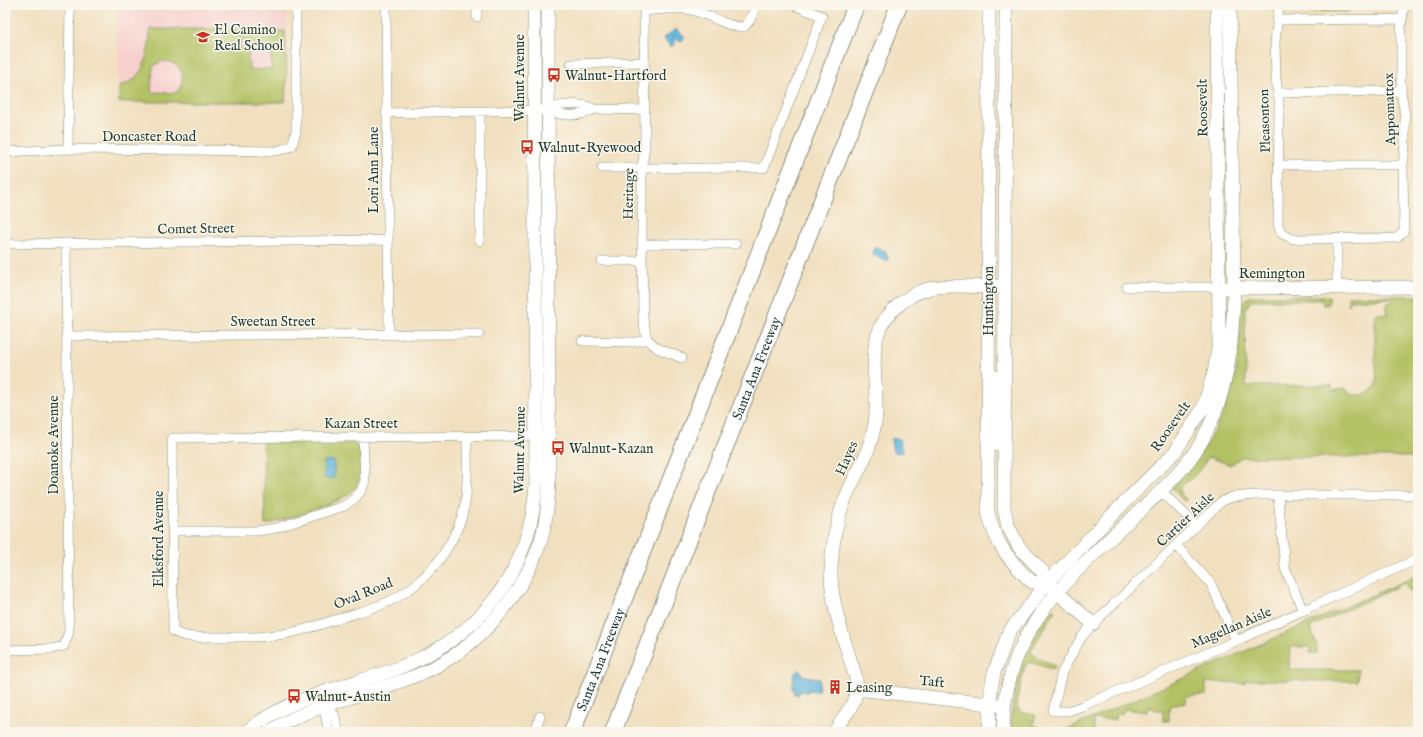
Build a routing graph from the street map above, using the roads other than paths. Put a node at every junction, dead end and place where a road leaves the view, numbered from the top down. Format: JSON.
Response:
{"nodes":[{"id":1,"x":70,"y":5,"type":"edge"},
{"id":2,"x":296,"y":5,"type":"edge"},
{"id":3,"x":386,"y":5,"type":"edge"},
{"id":4,"x":477,"y":5,"type":"edge"},
{"id":5,"x":534,"y":5,"type":"edge"},
{"id":6,"x":548,"y":5,"type":"edge"},
{"id":7,"x":756,"y":5,"type":"edge"},
{"id":8,"x":794,"y":5,"type":"edge"},
{"id":9,"x":856,"y":5,"type":"edge"},
{"id":10,"x":899,"y":5,"type":"edge"},
{"id":11,"x":989,"y":5,"type":"edge"},
{"id":12,"x":1006,"y":5,"type":"edge"},
{"id":13,"x":1217,"y":5,"type":"edge"},
{"id":14,"x":1230,"y":5,"type":"edge"},
{"id":15,"x":1279,"y":5,"type":"edge"},
{"id":16,"x":1404,"y":5,"type":"edge"},
{"id":17,"x":644,"y":8,"type":"edge"},
{"id":18,"x":477,"y":17,"type":"dead end"},
{"id":19,"x":1402,"y":18,"type":"junction"},
{"id":20,"x":1279,"y":20,"type":"junction"},
{"id":21,"x":644,"y":62,"type":"junction"},
{"id":22,"x":571,"y":64,"type":"dead end"},
{"id":23,"x":1401,"y":91,"type":"junction"},
{"id":24,"x":1278,"y":93,"type":"junction"},
{"id":25,"x":535,"y":110,"type":"junction"},
{"id":26,"x":548,"y":110,"type":"junction"},
{"id":27,"x":645,"y":110,"type":"junction"},
{"id":28,"x":480,"y":111,"type":"junction"},
{"id":29,"x":386,"y":113,"type":"junction"},
{"id":30,"x":68,"y":149,"type":"junction"},
{"id":31,"x":5,"y":152,"type":"edge"},
{"id":32,"x":1280,"y":165,"type":"junction"},
{"id":33,"x":1403,"y":165,"type":"junction"},
{"id":34,"x":602,"y":168,"type":"dead end"},
{"id":35,"x":642,"y":168,"type":"junction"},
{"id":36,"x":1337,"y":238,"type":"junction"},
{"id":37,"x":387,"y":240,"type":"junction"},
{"id":38,"x":480,"y":241,"type":"dead end"},
{"id":39,"x":66,"y":243,"type":"junction"},
{"id":40,"x":5,"y":244,"type":"edge"},
{"id":41,"x":642,"y":244,"type":"junction"},
{"id":42,"x":736,"y":244,"type":"dead end"},
{"id":43,"x":602,"y":261,"type":"dead end"},
{"id":44,"x":642,"y":261,"type":"junction"},
{"id":45,"x":1004,"y":285,"type":"junction"},
{"id":46,"x":989,"y":286,"type":"junction"},
{"id":47,"x":1127,"y":287,"type":"dead end"},
{"id":48,"x":1220,"y":287,"type":"junction"},
{"id":49,"x":1418,"y":287,"type":"edge"},
{"id":50,"x":1234,"y":289,"type":"junction"},
{"id":51,"x":1337,"y":289,"type":"junction"},
{"id":52,"x":480,"y":334,"type":"dead end"},
{"id":53,"x":389,"y":335,"type":"junction"},
{"id":54,"x":67,"y":336,"type":"junction"},
{"id":55,"x":647,"y":339,"type":"junction"},
{"id":56,"x":582,"y":341,"type":"dead end"},
{"id":57,"x":682,"y":358,"type":"dead end"},
{"id":58,"x":543,"y":436,"type":"junction"},
{"id":59,"x":363,"y":437,"type":"junction"},
{"id":60,"x":467,"y":437,"type":"junction"},
{"id":61,"x":172,"y":438,"type":"joint"},
{"id":62,"x":996,"y":446,"type":"junction"},
{"id":63,"x":1161,"y":491,"type":"junction"},
{"id":64,"x":1418,"y":495,"type":"edge"},
{"id":65,"x":1278,"y":496,"type":"junction"},
{"id":66,"x":1196,"y":525,"type":"junction"},
{"id":67,"x":173,"y":531,"type":"junction"},
{"id":68,"x":1176,"y":546,"type":"junction"},
{"id":69,"x":1418,"y":559,"type":"edge"},
{"id":70,"x":1051,"y":587,"type":"junction"},
{"id":71,"x":1303,"y":611,"type":"junction"},
{"id":72,"x":1093,"y":624,"type":"junction"},
{"id":73,"x":181,"y":636,"type":"joint"},
{"id":74,"x":1236,"y":641,"type":"junction"},
{"id":75,"x":444,"y":646,"type":"junction"},
{"id":76,"x":5,"y":650,"type":"edge"},
{"id":77,"x":450,"y":659,"type":"junction"},
{"id":78,"x":857,"y":689,"type":"junction"},
{"id":79,"x":323,"y":693,"type":"junction"},
{"id":80,"x":990,"y":704,"type":"junction"},
{"id":81,"x":1004,"y":705,"type":"junction"},
{"id":82,"x":327,"y":706,"type":"junction"},
{"id":83,"x":1053,"y":711,"type":"joint"},
{"id":84,"x":540,"y":716,"type":"dead end"},
{"id":85,"x":615,"y":729,"type":"edge"},
{"id":86,"x":246,"y":732,"type":"edge"},
{"id":87,"x":269,"y":732,"type":"edge"},
{"id":88,"x":329,"y":732,"type":"edge"},
{"id":89,"x":339,"y":732,"type":"edge"},
{"id":90,"x":535,"y":732,"type":"edge"},
{"id":91,"x":572,"y":732,"type":"edge"},
{"id":92,"x":834,"y":732,"type":"edge"},
{"id":93,"x":989,"y":732,"type":"edge"},
{"id":94,"x":1003,"y":732,"type":"edge"}],
"edges":[{"from":1,"to":30,"type":"street"},
{"from":2,"to":30,"type":"street","name":"Doncaster Road"},
{"from":3,"to":29,"type":"street","name":"Lori Ann Lane"},
{"from":4,"to":18,"type":"street"},
{"from":5,"to":25,"type":"street","name":"Walnut Avenue"},
{"from":6,"to":26,"type":"street","name":"Walnut Avenue"},
{"from":7,"to":17,"type":"street","name":"Heritage"},
{"from":8,"to":35,"type":"street"},
{"from":9,"to":91,"type":"highway","name":"Santa Ana Freeway"},
{"from":10,"to":85,"type":"highway","name":"Santa Ana Freeway"},
{"from":11,"to":46,"type":"street","name":"Huntington"},
{"from":12,"to":45,"type":"street","name":"Huntington"},
{"from":13,"to":48,"type":"street","name":"Roosevelt"},
{"from":14,"to":50,"type":"street","name":"Roosevelt"},
{"from":15,"to":20,"type":"street","name":"Pleasonton"},
{"from":16,"to":19,"type":"street","name":"Appomattox"},
{"from":17,"to":21,"type":"street","name":"Heritage"},
{"from":19,"to":20,"type":"street"},
{"from":19,"to":23,"type":"street","name":"Appomattox"},
{"from":20,"to":24,"type":"street","name":"Pleasonton"},
{"from":21,"to":22,"type":"street"},
{"from":21,"to":27,"type":"street","name":"Heritage"},
{"from":23,"to":24,"type":"street"},
{"from":23,"to":33,"type":"street","name":"Appomattox"},
{"from":24,"to":32,"type":"street","name":"Pleasonton"},
{"from":25,"to":26,"type":"street"},
{"from":25,"to":28,"type":"street"},
{"from":25,"to":58,"type":"street","name":"Walnut Avenue"},
{"from":26,"to":27,"type":"street"},
{"from":26,"to":58,"type":"street","name":"Walnut Avenue"},
{"from":27,"to":35,"type":"street","name":"Heritage"},
{"from":28,"to":29,"type":"street"},
{"from":28,"to":38,"type":"street"},
{"from":29,"to":37,"type":"street","name":"Lori Ann Lane"},
{"from":30,"to":31,"type":"street","name":"Doncaster Road"},
{"from":32,"to":33,"type":"street"},
{"from":32,"to":36,"type":"street","name":"Pleasonton"},
{"from":33,"to":36,"type":"street","name":"Appomattox"},
{"from":34,"to":35,"type":"street"},
{"from":35,"to":41,"type":"street","name":"Heritage"},
{"from":36,"to":51,"type":"street"},
{"from":37,"to":39,"type":"street","name":"Comet Street"},
{"from":37,"to":53,"type":"street","name":"Lori Ann Lane"},
{"from":39,"to":40,"type":"street","name":"Comet Street"},
{"from":39,"to":54,"type":"street","name":"Doanoke Avenue"},
{"from":41,"to":42,"type":"street"},
{"from":41,"to":44,"type":"street","name":"Heritage"},
{"from":43,"to":44,"type":"street"},
{"from":44,"to":55,"type":"street","name":"Heritage"},
{"from":45,"to":46,"type":"street","name":"Hayes"},
{"from":45,"to":62,"type":"street","name":"Huntington"},
{"from":46,"to":62,"type":"street","name":"Huntington"},
{"from":46,"to":78,"type":"street","name":"Hayes"},
{"from":47,"to":48,"type":"street","name":"Remington"},
{"from":48,"to":50,"type":"street","name":"Remington"},
{"from":48,"to":70,"type":"street","name":"Roosevelt"},
{"from":49,"to":51,"type":"street","name":"Remington"},
{"from":50,"to":51,"type":"street","name":"Remington"},
{"from":50,"to":63,"type":"street","name":"Roosevelt"},
{"from":52,"to":53,"type":"street","name":"Sweetan Street"},
{"from":53,"to":54,"type":"street","name":"Sweetan Street"},
{"from":54,"to":76,"type":"street","name":"Doanoke Avenue"},
{"from":55,"to":56,"type":"street"},
{"from":55,"to":57,"type":"street"},
{"from":58,"to":60,"type":"street","name":"Kazan Street"},
{"from":58,"to":75,"type":"street","name":"Walnut Avenue"},
{"from":58,"to":77,"type":"street","name":"Walnut Avenue"},
{"from":59,"to":60,"type":"street","name":"Kazan Street"},
{"from":59,"to":61,"type":"street","name":"Kazan Street"},
{"from":59,"to":67,"type":"street"},
{"from":60,"to":73,"type":"street","name":"Oval Road"},
{"from":61,"to":67,"type":"street","name":"Elksford Avenue"},
{"from":62,"to":70,"type":"street","name":"Huntington"},
{"from":63,"to":66,"type":"street"},
{"from":63,"to":70,"type":"street","name":"Roosevelt"},
{"from":64,"to":65,"type":"street","name":"Cartier Aisle"},
{"from":65,"to":66,"type":"street","name":"Cartier Aisle"},
{"from":65,"to":71,"type":"street"},
{"from":66,"to":68,"type":"street","name":"Cartier Aisle"},
{"from":67,"to":73,"type":"street","name":"Elksford Avenue"},
{"from":68,"to":72,"type":"street","name":"Cartier Aisle"},
{"from":68,"to":74,"type":"street"},
{"from":69,"to":71,"type":"street","name":"Magellan Aisle"},
{"from":70,"to":72,"type":"street","name":"Huntington"},
{"from":70,"to":80,"type":"street","name":"Roosevelt"},
{"from":70,"to":81,"type":"street","name":"Roosevelt"},
{"from":71,"to":74,"type":"street","name":"Magellan Aisle"},
{"from":72,"to":83,"type":"street","name":"Cartier Aisle"},
{"from":74,"to":83,"type":"street","name":"Magellan Aisle"},
{"from":75,"to":77,"type":"street"},
{"from":75,"to":79,"type":"street","name":"Walnut Avenue"},
{"from":77,"to":82,"type":"street","name":"Walnut Avenue"},
{"from":78,"to":80,"type":"street","name":"Taft"},
{"from":78,"to":92,"type":"street","name":"Hayes"},
{"from":79,"to":82,"type":"street"},
{"from":79,"to":86,"type":"street","name":"Walnut Avenue"},
{"from":80,"to":81,"type":"street","name":"Taft"},
{"from":80,"to":93,"type":"street","name":"Roosevelt"},
{"from":81,"to":94,"type":"street","name":"Roosevelt"},
{"from":82,"to":87,"type":"street","name":"Walnut Avenue"},
{"from":82,"to":88,"type":"street"},
{"from":82,"to":89,"type":"street"},
{"from":84,"to":90,"type":"street"}]}
